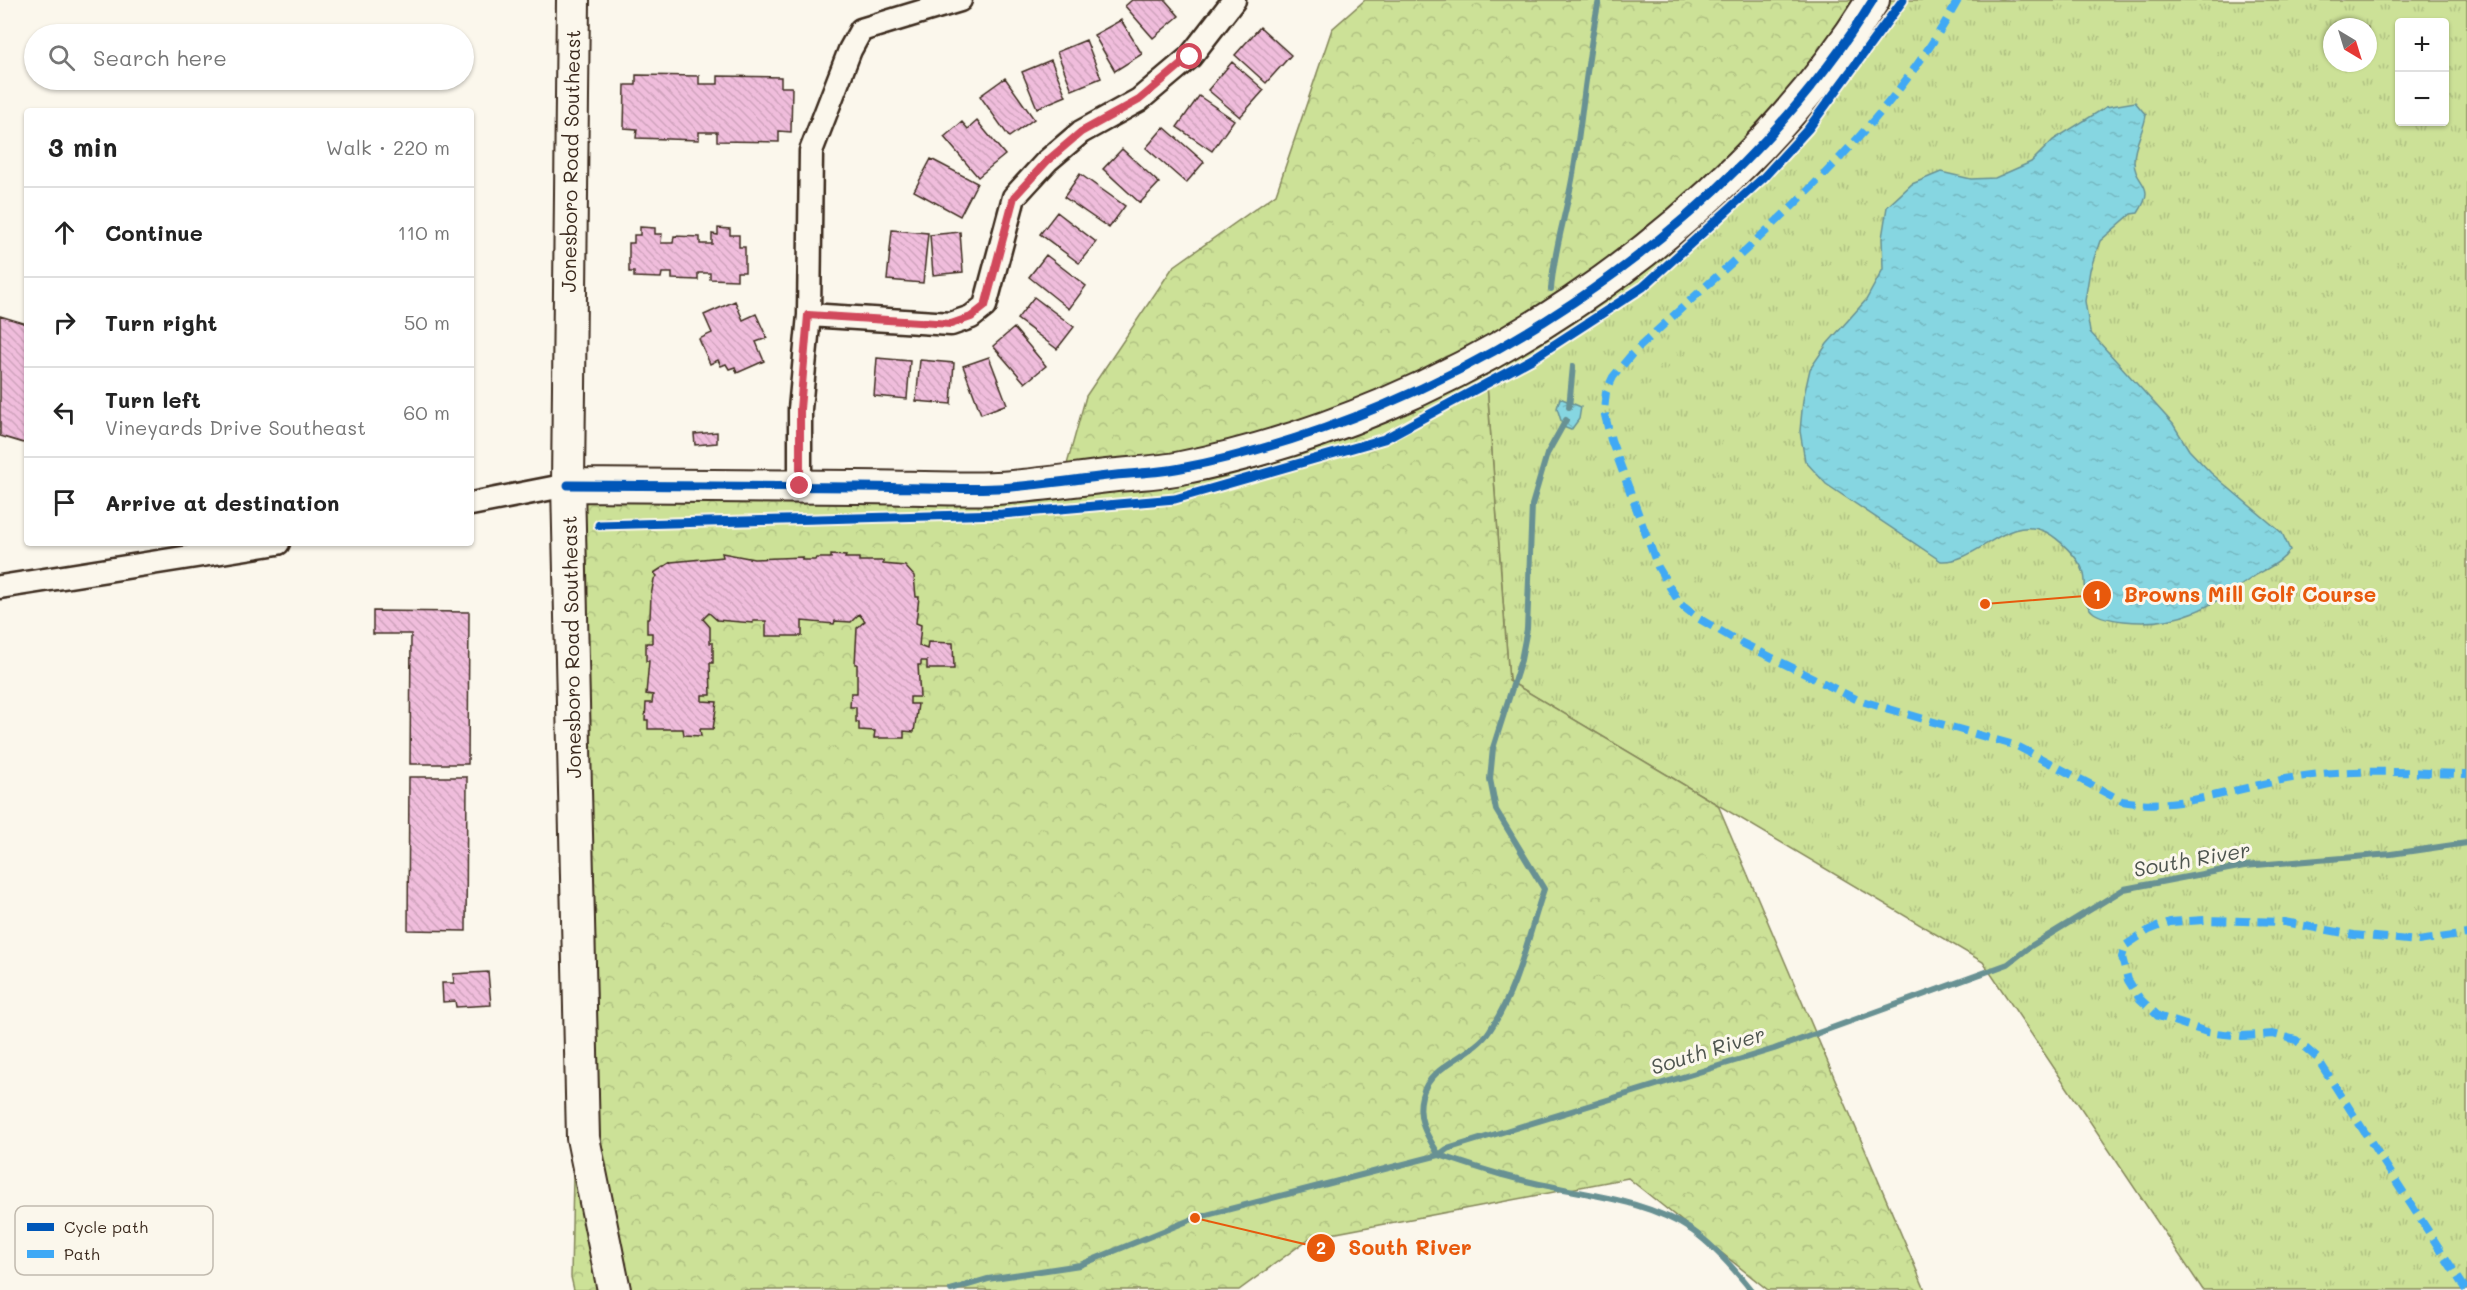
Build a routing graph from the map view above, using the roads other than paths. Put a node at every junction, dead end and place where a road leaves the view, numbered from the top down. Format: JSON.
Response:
{"nodes":[{"id":1,"x":573,"y":0,"type":"edge"},
{"id":2,"x":960,"y":0,"type":"edge"},
{"id":3,"x":1234,"y":0,"type":"edge"},
{"id":4,"x":1873,"y":0,"type":"edge"},
{"id":5,"x":808,"y":315,"type":"junction"},
{"id":6,"x":568,"y":485,"type":"junction"},
{"id":7,"x":800,"y":486,"type":"junction"},
{"id":8,"x":474,"y":503,"type":"edge"},
{"id":9,"x":259,"y":546,"type":"edge"},
{"id":10,"x":0,"y":587,"type":"edge"},
{"id":11,"x":613,"y":1282,"type":"edge"}],
"edges":[{"from":1,"to":6,"type":"main road","name":"Jonesboro Road Southeast"},
{"from":2,"to":5,"type":"street"},
{"from":3,"to":5,"type":"street"},
{"from":4,"to":7,"type":"main road"},
{"from":5,"to":7,"type":"street"},
{"from":6,"to":7,"type":"main road"},
{"from":6,"to":8,"type":"street"},
{"from":6,"to":11,"type":"main road","name":"Jonesboro Road Southeast"},
{"from":9,"to":10,"type":"street"}]}
